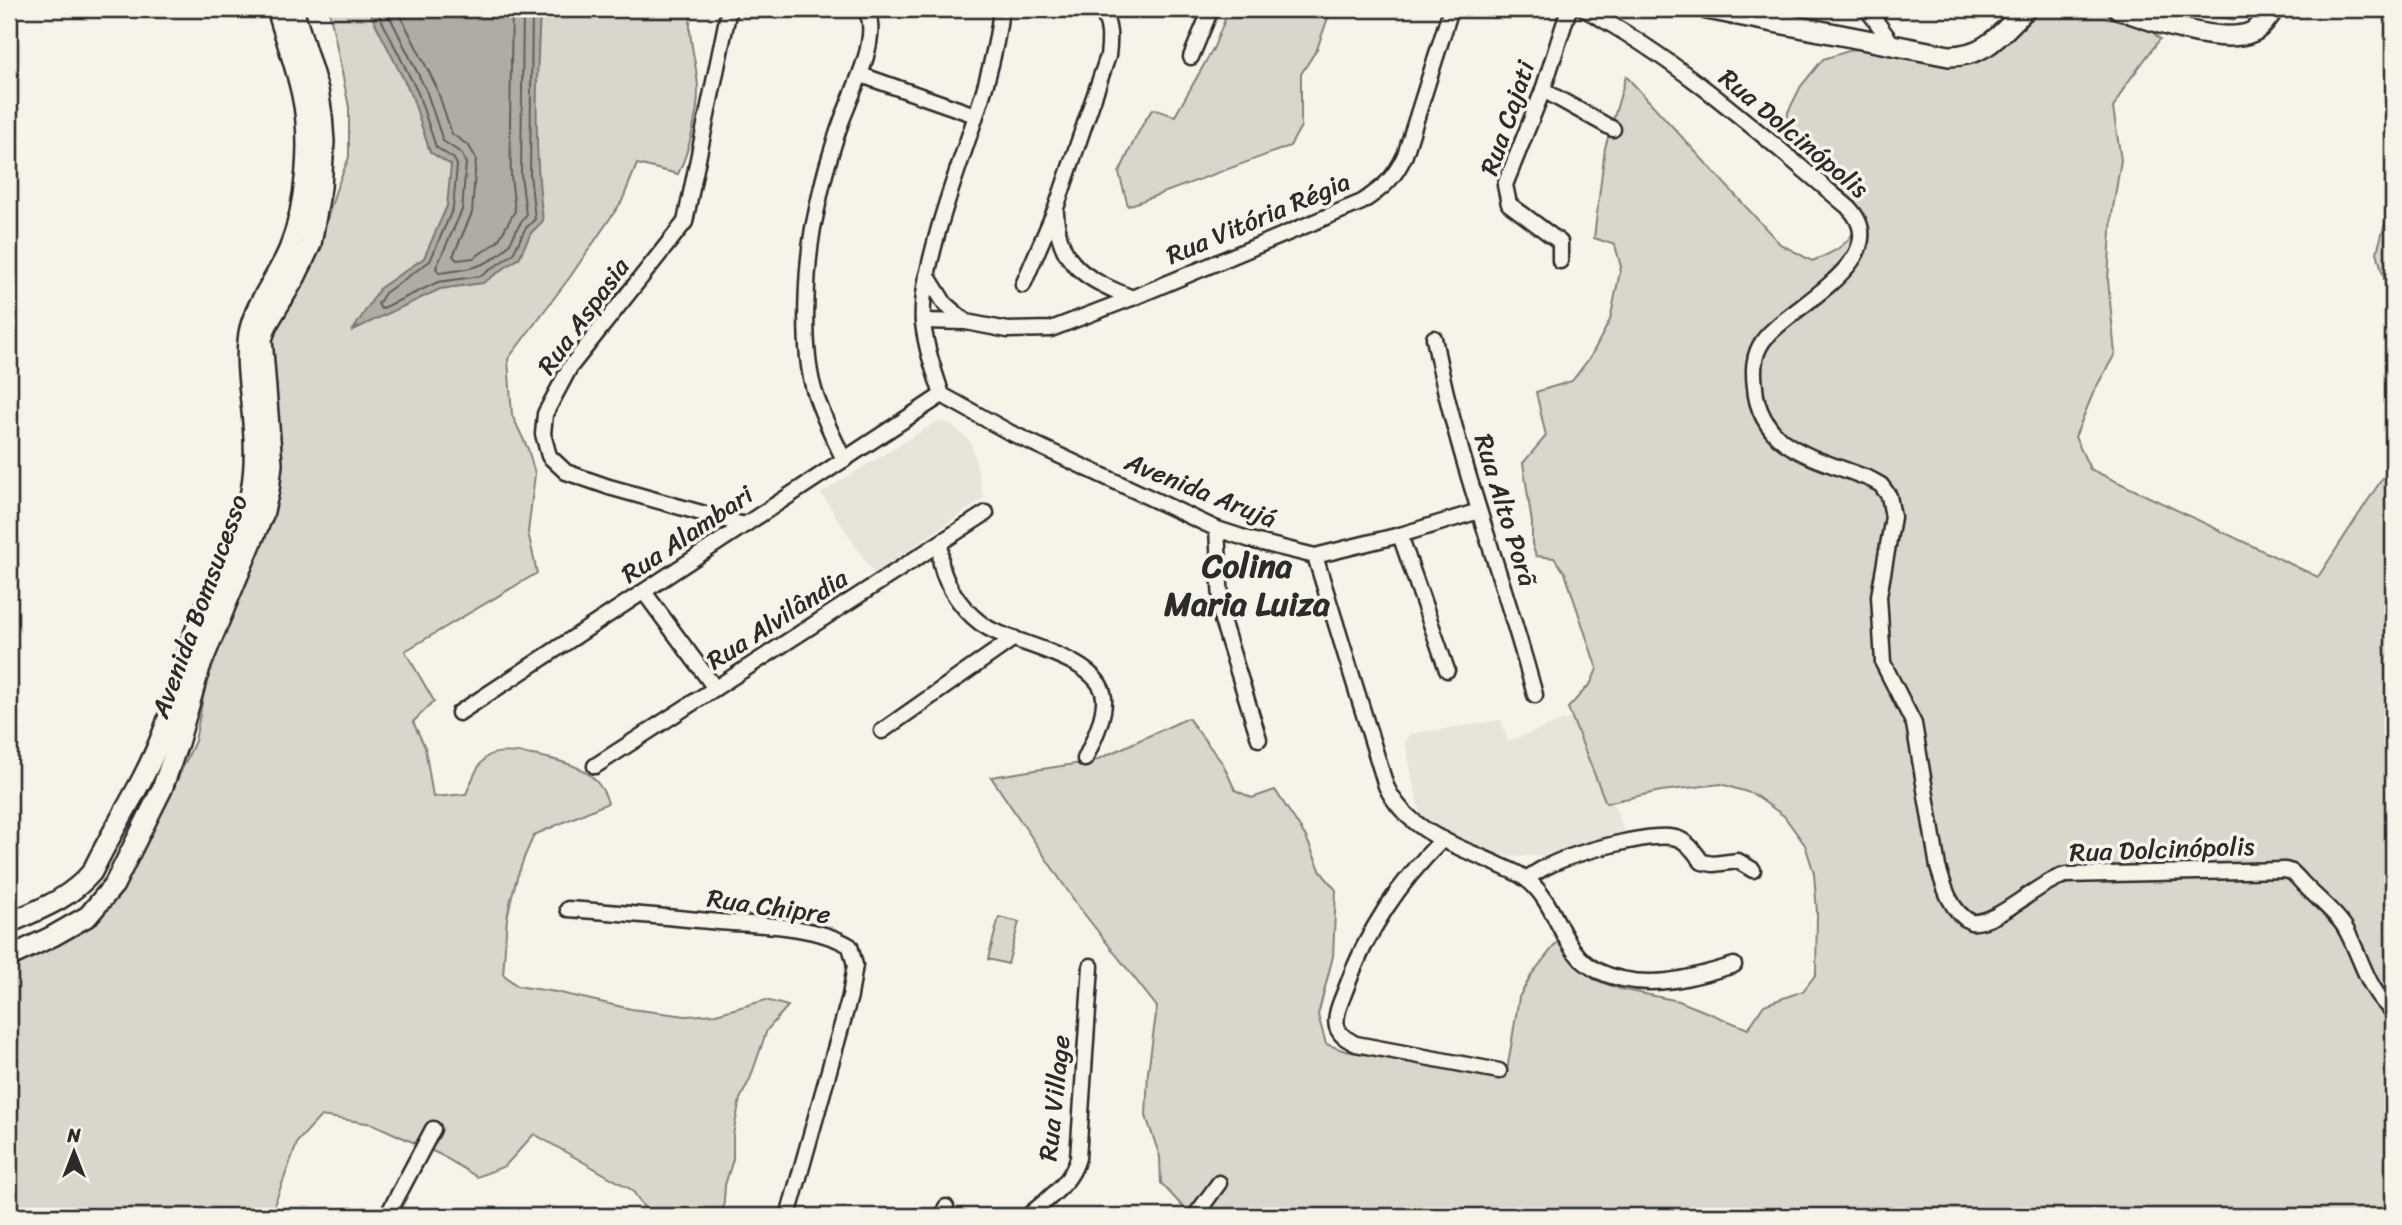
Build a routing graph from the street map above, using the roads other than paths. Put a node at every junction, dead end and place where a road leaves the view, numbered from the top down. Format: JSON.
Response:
{"nodes":[{"id":1,"x":277,"y":9,"type":"edge"},
{"id":2,"x":293,"y":9,"type":"edge"},
{"id":3,"x":729,"y":9,"type":"edge"},
{"id":4,"x":865,"y":9,"type":"edge"},
{"id":5,"x":1001,"y":9,"type":"edge"},
{"id":6,"x":1100,"y":9,"type":"edge"},
{"id":7,"x":1212,"y":9,"type":"edge"},
{"id":8,"x":1451,"y":9,"type":"edge"},
{"id":9,"x":1569,"y":9,"type":"edge"},
{"id":10,"x":1584,"y":9,"type":"edge"},
{"id":11,"x":1707,"y":9,"type":"edge"},
{"id":12,"x":1867,"y":9,"type":"edge"},
{"id":13,"x":2026,"y":9,"type":"edge"},
{"id":14,"x":2119,"y":9,"type":"edge"},
{"id":15,"x":2274,"y":9,"type":"edge"},
{"id":16,"x":1894,"y":46,"type":"junction"},
{"id":17,"x":1191,"y":57,"type":"dead end"},
{"id":18,"x":861,"y":75,"type":"junction"},
{"id":19,"x":1543,"y":90,"type":"junction"},
{"id":20,"x":975,"y":115,"type":"junction"},
{"id":21,"x":1613,"y":129,"type":"dead end"},
{"id":22,"x":1056,"y":208,"type":"junction"},
{"id":23,"x":1560,"y":261,"type":"dead end"},
{"id":24,"x":927,"y":275,"type":"junction"},
{"id":25,"x":1023,"y":285,"type":"dead end"},
{"id":26,"x":1132,"y":298,"type":"junction"},
{"id":27,"x":923,"y":321,"type":"junction"},
{"id":28,"x":966,"y":322,"type":"junction"},
{"id":29,"x":1434,"y":338,"type":"dead end"},
{"id":30,"x":942,"y":395,"type":"junction"},
{"id":31,"x":844,"y":460,"type":"junction"},
{"id":32,"x":1479,"y":511,"type":"junction"},
{"id":33,"x":986,"y":513,"type":"dead end"},
{"id":34,"x":744,"y":525,"type":"junction"},
{"id":35,"x":1217,"y":528,"type":"junction"},
{"id":36,"x":1400,"y":535,"type":"junction"},
{"id":37,"x":941,"y":543,"type":"junction"},
{"id":38,"x":1315,"y":556,"type":"junction"},
{"id":39,"x":644,"y":593,"type":"junction"},
{"id":40,"x":1014,"y":638,"type":"junction"},
{"id":41,"x":1447,"y":670,"type":"dead end"},
{"id":42,"x":715,"y":688,"type":"junction"},
{"id":43,"x":1535,"y":695,"type":"dead end"},
{"id":44,"x":459,"y":713,"type":"dead end"},
{"id":45,"x":883,"y":732,"type":"dead end"},
{"id":46,"x":1259,"y":740,"type":"dead end"},
{"id":47,"x":1085,"y":759,"type":"dead end"},
{"id":48,"x":595,"y":766,"type":"dead end"},
{"id":49,"x":1443,"y":839,"type":"junction"},
{"id":50,"x":1753,"y":870,"type":"dead end"},
{"id":51,"x":1527,"y":879,"type":"junction"},
{"id":52,"x":568,"y":909,"type":"dead end"},
{"id":53,"x":9,"y":923,"type":"edge"},
{"id":54,"x":9,"y":957,"type":"edge"},
{"id":55,"x":1734,"y":965,"type":"dead end"},
{"id":56,"x":1091,"y":966,"type":"dead end"},
{"id":57,"x":2393,"y":1012,"type":"edge"},
{"id":58,"x":1499,"y":1071,"type":"dead end"},
{"id":59,"x":433,"y":1129,"type":"dead end"},
{"id":60,"x":1219,"y":1183,"type":"dead end"},
{"id":61,"x":387,"y":1216,"type":"edge"},
{"id":62,"x":788,"y":1216,"type":"edge"},
{"id":63,"x":1028,"y":1216,"type":"edge"},
{"id":64,"x":1195,"y":1216,"type":"edge"}],
"edges":[{"from":1,"to":53,"type":"street","name":"Avenida Bomsucesso"},
{"from":2,"to":54,"type":"street","name":"Avenida Bomsucesso"},
{"from":3,"to":34,"type":"street","name":"Rua Aspasia"},
{"from":4,"to":18,"type":"street"},
{"from":5,"to":20,"type":"street"},
{"from":6,"to":22,"type":"street"},
{"from":7,"to":17,"type":"street"},
{"from":8,"to":26,"type":"street","name":"Rua Vitória Régia"},
{"from":9,"to":19,"type":"street","name":"Rua Cajati"},
{"from":10,"to":57,"type":"street","name":"Rua Dolcinópolis"},
{"from":11,"to":16,"type":"street"},
{"from":12,"to":16,"type":"street"},
{"from":13,"to":16,"type":"street"},
{"from":14,"to":15,"type":"street"},
{"from":18,"to":20,"type":"street"},
{"from":18,"to":31,"type":"street"},
{"from":19,"to":21,"type":"street"},
{"from":19,"to":23,"type":"street","name":"Rua Cajati"},
{"from":20,"to":24,"type":"street"},
{"from":22,"to":25,"type":"street"},
{"from":22,"to":26,"type":"street"},
{"from":24,"to":27,"type":"street"},
{"from":24,"to":28,"type":"street"},
{"from":26,"to":28,"type":"street","name":"Rua Vitória Régia"},
{"from":27,"to":28,"type":"street","name":"Rua Vitória Régia"},
{"from":27,"to":30,"type":"street"},
{"from":29,"to":32,"type":"street","name":"Rua Alto Porã"},
{"from":30,"to":31,"type":"street","name":"Rua Alambari"},
{"from":30,"to":35,"type":"street","name":"Avenida Arujá"},
{"from":31,"to":34,"type":"street","name":"Rua Alambari"},
{"from":32,"to":36,"type":"street"},
{"from":32,"to":43,"type":"street","name":"Rua Alto Porã"},
{"from":33,"to":37,"type":"street","name":"Rua Alvilândia"},
{"from":34,"to":39,"type":"street","name":"Rua Alambari"},
{"from":35,"to":38,"type":"street","name":"Avenida Arujá"},
{"from":35,"to":46,"type":"street"},
{"from":36,"to":38,"type":"street"},
{"from":36,"to":41,"type":"street"},
{"from":37,"to":40,"type":"street"},
{"from":37,"to":42,"type":"street","name":"Rua Alvilândia"},
{"from":38,"to":49,"type":"street"},
{"from":39,"to":42,"type":"street"},
{"from":39,"to":44,"type":"street","name":"Rua Alambari"},
{"from":40,"to":45,"type":"street"},
{"from":40,"to":47,"type":"street"},
{"from":42,"to":48,"type":"street","name":"Rua Alvilândia"},
{"from":49,"to":51,"type":"street"},
{"from":49,"to":58,"type":"street"},
{"from":50,"to":51,"type":"street"},
{"from":51,"to":55,"type":"street"},
{"from":52,"to":62,"type":"street","name":"Rua Chipre"},
{"from":56,"to":63,"type":"street","name":"Rua Village"},
{"from":59,"to":61,"type":"street"},
{"from":60,"to":64,"type":"street"}]}
